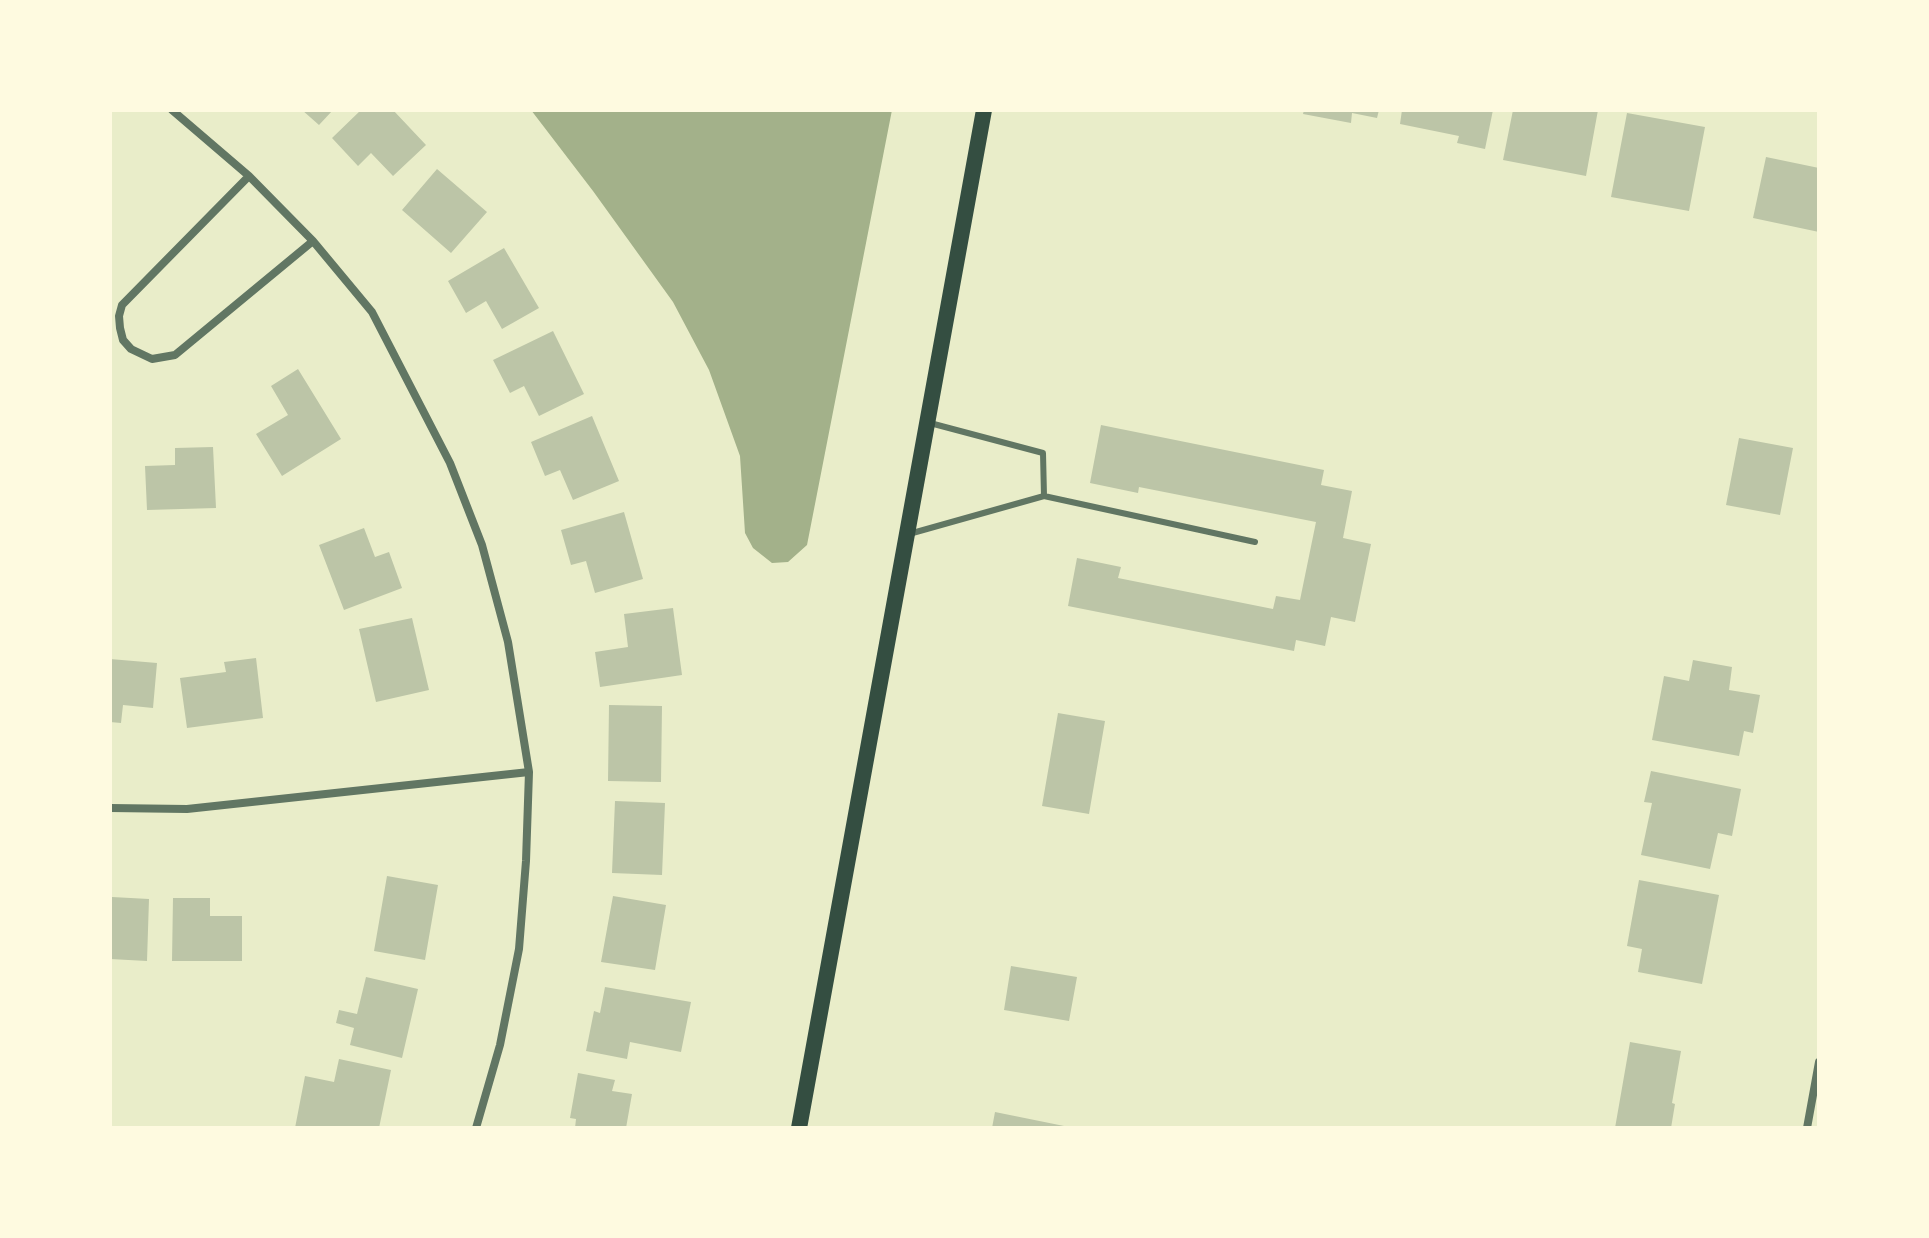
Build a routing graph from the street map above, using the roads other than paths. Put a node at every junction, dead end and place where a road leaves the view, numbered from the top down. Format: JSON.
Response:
{"nodes":[{"id":1,"x":172,"y":110,"type":"edge"},
{"id":2,"x":984,"y":110,"type":"edge"},
{"id":3,"x":249,"y":176,"type":"junction"},
{"id":4,"x":313,"y":241,"type":"junction"},
{"id":5,"x":928,"y":422,"type":"junction"},
{"id":6,"x":1044,"y":496,"type":"junction"},
{"id":7,"x":907,"y":535,"type":"junction"},
{"id":8,"x":1255,"y":542,"type":"dead end"},
{"id":9,"x":529,"y":772,"type":"junction"},
{"id":10,"x":110,"y":808,"type":"edge"},
{"id":11,"x":1819,"y":1062,"type":"edge"},
{"id":12,"x":476,"y":1128,"type":"edge"},
{"id":13,"x":799,"y":1128,"type":"edge"},
{"id":14,"x":1807,"y":1128,"type":"edge"}],
"edges":[{"from":1,"to":3,"type":"street"},
{"from":2,"to":5,"type":"main road"},
{"from":3,"to":4,"type":"street"},
{"from":3,"to":4,"type":"street"},
{"from":4,"to":9,"type":"street"},
{"from":5,"to":6,"type":"lane"},
{"from":5,"to":7,"type":"main road"},
{"from":6,"to":7,"type":"lane"},
{"from":6,"to":8,"type":"lane"},
{"from":7,"to":13,"type":"main road"},
{"from":9,"to":10,"type":"street"},
{"from":9,"to":12,"type":"street"},
{"from":11,"to":14,"type":"street"}]}
